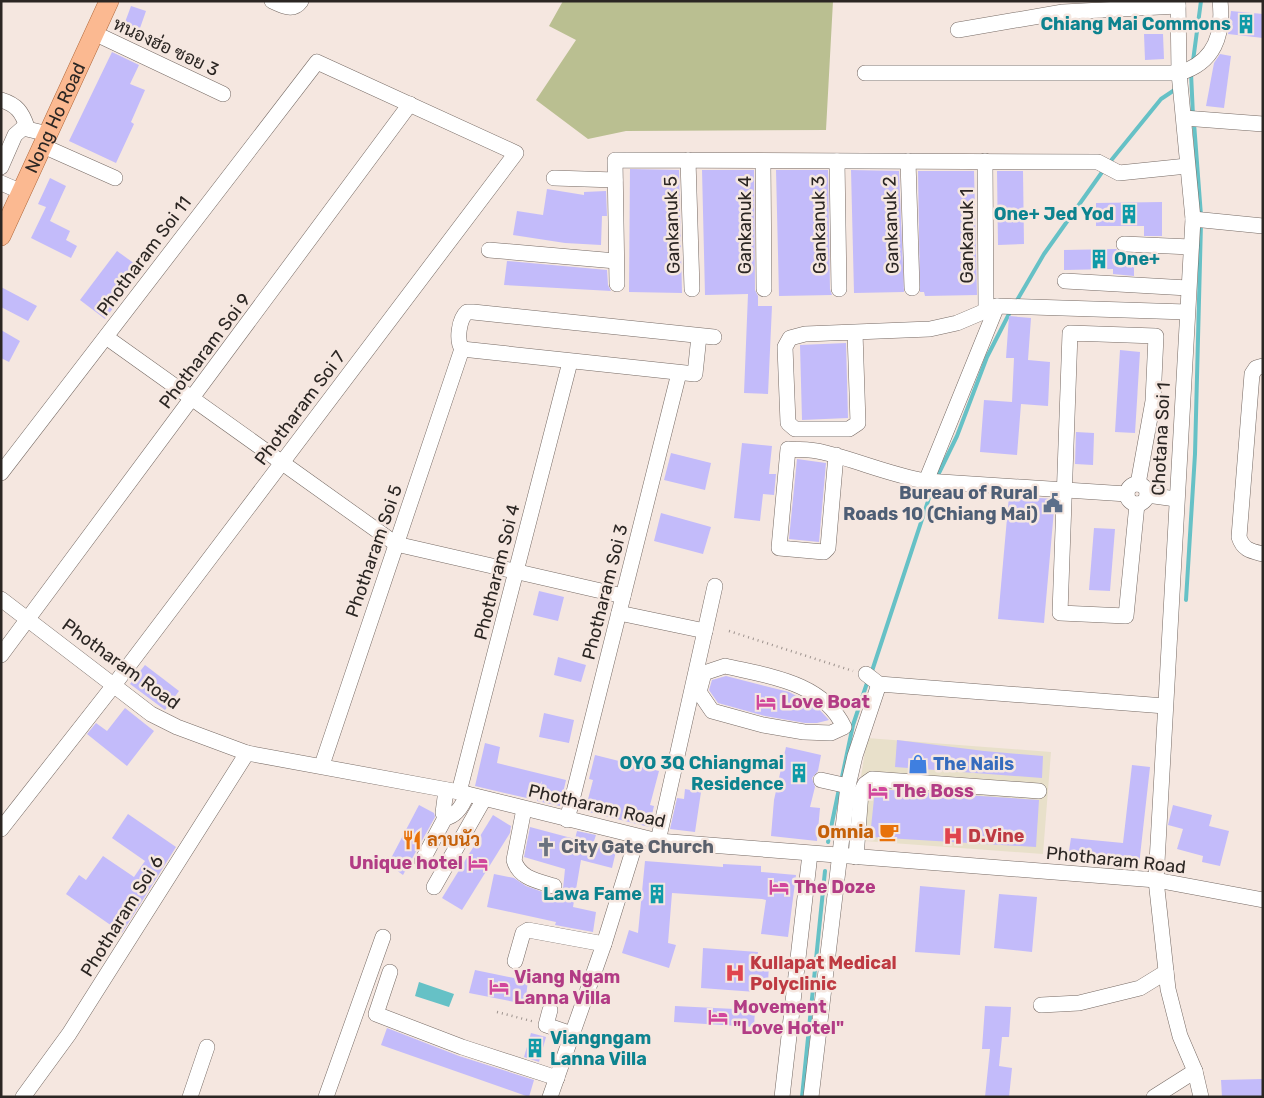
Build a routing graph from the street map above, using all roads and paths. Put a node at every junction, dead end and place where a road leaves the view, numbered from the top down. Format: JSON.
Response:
{"nodes":[{"id":1,"x":109,"y":1,"type":"edge"},
{"id":2,"x":272,"y":1,"type":"edge"},
{"id":3,"x":302,"y":1,"type":"edge"},
{"id":4,"x":1220,"y":1,"type":"edge"},
{"id":5,"x":1178,"y":4,"type":"edge"},
{"id":6,"x":958,"y":30,"type":"dead end"},
{"id":7,"x":94,"y":33,"type":"junction"},
{"id":8,"x":865,"y":72,"type":"dead end"},
{"id":9,"x":1179,"y":73,"type":"junction"},
{"id":10,"x":223,"y":94,"type":"dead end"},
{"id":11,"x":1,"y":100,"type":"edge"},
{"id":12,"x":410,"y":104,"type":"junction"},
{"id":13,"x":1184,"y":118,"type":"junction"},
{"id":14,"x":1263,"y":124,"type":"edge"},
{"id":15,"x":27,"y":128,"type":"junction"},
{"id":16,"x":46,"y":140,"type":"junction"},
{"id":17,"x":3,"y":158,"type":"edge"},
{"id":18,"x":688,"y":160,"type":"junction"},
{"id":19,"x":763,"y":161,"type":"junction"},
{"id":20,"x":837,"y":161,"type":"junction"},
{"id":21,"x":908,"y":161,"type":"junction"},
{"id":22,"x":985,"y":161,"type":"junction"},
{"id":23,"x":1187,"y":166,"type":"junction"},
{"id":24,"x":115,"y":178,"type":"dead end"},
{"id":25,"x":554,"y":178,"type":"dead end"},
{"id":26,"x":615,"y":180,"type":"junction"},
{"id":27,"x":1,"y":183,"type":"edge"},
{"id":28,"x":22,"y":192,"type":"junction"},
{"id":29,"x":1192,"y":219,"type":"junction"},
{"id":30,"x":1263,"y":226,"type":"edge"},
{"id":31,"x":1,"y":236,"type":"edge"},
{"id":32,"x":1124,"y":244,"type":"dead end"},
{"id":33,"x":1191,"y":247,"type":"junction"},
{"id":34,"x":489,"y":250,"type":"dead end"},
{"id":35,"x":616,"y":261,"type":"junction"},
{"id":36,"x":1065,"y":281,"type":"dead end"},
{"id":37,"x":617,"y":284,"type":"dead end"},
{"id":38,"x":912,"y":288,"type":"dead end"},
{"id":39,"x":1188,"y":288,"type":"junction"},
{"id":40,"x":692,"y":289,"type":"dead end"},
{"id":41,"x":764,"y":289,"type":"dead end"},
{"id":42,"x":839,"y":289,"type":"dead end"},
{"id":43,"x":992,"y":308,"type":"junction"},
{"id":44,"x":1187,"y":312,"type":"junction"},
{"id":45,"x":855,"y":332,"type":"junction"},
{"id":46,"x":106,"y":337,"type":"junction"},
{"id":47,"x":462,"y":349,"type":"junction"},
{"id":48,"x":570,"y":362,"type":"junction"},
{"id":49,"x":1263,"y":366,"type":"edge"},
{"id":50,"x":679,"y":373,"type":"junction"},
{"id":51,"x":193,"y":398,"type":"junction"},
{"id":52,"x":836,"y":456,"type":"junction"},
{"id":53,"x":282,"y":463,"type":"junction"},
{"id":54,"x":1,"y":473,"type":"edge"},
{"id":55,"x":926,"y":481,"type":"junction"},
{"id":56,"x":1065,"y":489,"type":"junction"},
{"id":57,"x":1137,"y":494,"type":"junction"},
{"id":58,"x":1176,"y":499,"type":"junction"},
{"id":59,"x":396,"y":544,"type":"junction"},
{"id":60,"x":1263,"y":554,"type":"edge"},
{"id":61,"x":516,"y":572,"type":"junction"},
{"id":62,"x":715,"y":586,"type":"dead end"},
{"id":63,"x":623,"y":596,"type":"junction"},
{"id":64,"x":1,"y":599,"type":"edge"},
{"id":65,"x":619,"y":613,"type":"junction"},
{"id":66,"x":29,"y":619,"type":"junction"},
{"id":67,"x":705,"y":631,"type":"junction"},
{"id":68,"x":729,"y":631,"type":"dead end"},
{"id":69,"x":1,"y":655,"type":"edge"},
{"id":70,"x":866,"y":674,"type":"joint"},
{"id":71,"x":114,"y":684,"type":"junction"},
{"id":72,"x":879,"y":684,"type":"junction"},
{"id":73,"x":1165,"y":706,"type":"junction"},
{"id":74,"x":844,"y":726,"type":"junction"},
{"id":75,"x":863,"y":732,"type":"junction"},
{"id":76,"x":248,"y":753,"type":"junction"},
{"id":77,"x":322,"y":765,"type":"junction"},
{"id":78,"x":1039,"y":791,"type":"dead end"},
{"id":79,"x":457,"y":792,"type":"junction"},
{"id":80,"x":484,"y":799,"type":"junction"},
{"id":81,"x":524,"y":809,"type":"junction"},
{"id":82,"x":445,"y":818,"type":"junction"},
{"id":83,"x":566,"y":820,"type":"junction"},
{"id":84,"x":1,"y":829,"type":"edge"},
{"id":85,"x":637,"y":838,"type":"junction"},
{"id":86,"x":658,"y":841,"type":"junction"},
{"id":87,"x":810,"y":854,"type":"junction"},
{"id":88,"x":838,"y":856,"type":"junction"},
{"id":89,"x":856,"y":858,"type":"junction"},
{"id":90,"x":422,"y":861,"type":"dead end"},
{"id":91,"x":1156,"y":880,"type":"junction"},
{"id":92,"x":554,"y":886,"type":"dead end"},
{"id":93,"x":434,"y":887,"type":"dead end"},
{"id":94,"x":1263,"y":900,"type":"edge"},
{"id":95,"x":382,"y":937,"type":"dead end"},
{"id":96,"x":604,"y":944,"type":"junction"},
{"id":97,"x":515,"y":961,"type":"dead end"},
{"id":98,"x":390,"y":972,"type":"dead end"},
{"id":99,"x":1166,"y":972,"type":"junction"},
{"id":100,"x":1042,"y":1005,"type":"dead end"},
{"id":101,"x":550,"y":1010,"type":"dead end"},
{"id":102,"x":497,"y":1012,"type":"dead end"},
{"id":103,"x":546,"y":1025,"type":"junction"},
{"id":104,"x":572,"y":1034,"type":"junction"},
{"id":105,"x":207,"y":1047,"type":"dead end"},
{"id":106,"x":1195,"y":1071,"type":"junction"},
{"id":107,"x":557,"y":1078,"type":"junction"},
{"id":108,"x":23,"y":1097,"type":"edge"},
{"id":109,"x":190,"y":1097,"type":"edge"},
{"id":110,"x":326,"y":1097,"type":"edge"},
{"id":111,"x":550,"y":1097,"type":"edge"},
{"id":112,"x":782,"y":1097,"type":"edge"},
{"id":113,"x":811,"y":1097,"type":"edge"},
{"id":114,"x":1154,"y":1097,"type":"edge"},
{"id":115,"x":1202,"y":1097,"type":"edge"}],
"edges":[{"from":1,"to":7,"type":"main road","name":"Nong Ho Road"},
{"from":2,"to":3,"type":"street"},
{"from":4,"to":9,"type":"street"},
{"from":5,"to":6,"type":"street"},
{"from":5,"to":9,"type":"street","name":"Chotana Soi 1"},
{"from":7,"to":10,"type":"street","name":"หนองฮ่อ ซอย 3"},
{"from":7,"to":16,"type":"main road","name":"Nong Ho Road"},
{"from":8,"to":9,"type":"street"},
{"from":9,"to":13,"type":"street","name":"Chotana Soi 1"},
{"from":11,"to":15,"type":"street"},
{"from":12,"to":46,"type":"street","name":"Photharam Soi 11"},
{"from":12,"to":51,"type":"street","name":"Photharam Soi 9"},
{"from":12,"to":53,"type":"street","name":"Photharam Soi 7"},
{"from":13,"to":14,"type":"street"},
{"from":13,"to":23,"type":"street","name":"Chotana Soi 1"},
{"from":15,"to":16,"type":"street"},
{"from":15,"to":17,"type":"street"},
{"from":16,"to":24,"type":"street"},
{"from":16,"to":28,"type":"main road","name":"Nong Ho Road"},
{"from":18,"to":19,"type":"street"},
{"from":18,"to":26,"type":"street"},
{"from":18,"to":40,"type":"street","name":"Gankanuk 5"},
{"from":19,"to":20,"type":"street"},
{"from":19,"to":41,"type":"street","name":"Gankanuk 4"},
{"from":20,"to":21,"type":"street"},
{"from":20,"to":42,"type":"street","name":"Gankanuk 3"},
{"from":21,"to":22,"type":"street"},
{"from":21,"to":38,"type":"street","name":"Gankanuk 2"},
{"from":22,"to":23,"type":"street"},
{"from":22,"to":43,"type":"street","name":"Gankanuk 1"},
{"from":23,"to":29,"type":"street","name":"Chotana Soi 1"},
{"from":25,"to":26,"type":"street"},
{"from":26,"to":35,"type":"street"},
{"from":27,"to":28,"type":"street"},
{"from":28,"to":31,"type":"main road","name":"Nong Ho Road"},
{"from":29,"to":30,"type":"street"},
{"from":29,"to":33,"type":"street","name":"Chotana Soi 1"},
{"from":32,"to":33,"type":"street"},
{"from":33,"to":39,"type":"street","name":"Chotana Soi 1"},
{"from":34,"to":35,"type":"street"},
{"from":35,"to":37,"type":"street"},
{"from":36,"to":39,"type":"street"},
{"from":39,"to":44,"type":"street","name":"Chotana Soi 1"},
{"from":43,"to":44,"type":"street"},
{"from":43,"to":45,"type":"street"},
{"from":43,"to":55,"type":"street"},
{"from":44,"to":58,"type":"street","name":"Chotana Soi 1"},
{"from":45,"to":45,"type":"street"},
{"from":46,"to":51,"type":"street"},
{"from":46,"to":54,"type":"street","name":"Photharam Soi 11"},
{"from":47,"to":48,"type":"street"},
{"from":47,"to":50,"type":"street"},
{"from":47,"to":59,"type":"street","name":"Photharam Soi 5"},
{"from":48,"to":50,"type":"street"},
{"from":48,"to":61,"type":"street","name":"Photharam Soi 4"},
{"from":49,"to":60,"type":"street"},
{"from":50,"to":63,"type":"street","name":"Photharam Soi 3"},
{"from":51,"to":53,"type":"street"},
{"from":51,"to":66,"type":"street","name":"Photharam Soi 9"},
{"from":52,"to":52,"type":"street"},
{"from":52,"to":55,"type":"street"},
{"from":53,"to":59,"type":"street"},
{"from":53,"to":71,"type":"street","name":"Photharam Soi 7"},
{"from":55,"to":56,"type":"street"},
{"from":56,"to":57,"type":"street"},
{"from":56,"to":57,"type":"street"},
{"from":56,"to":57,"type":"street"},
{"from":57,"to":58,"type":"street"},
{"from":58,"to":73,"type":"street","name":"Chotana Soi 1"},
{"from":59,"to":61,"type":"street"},
{"from":59,"to":77,"type":"street","name":"Photharam Soi 5"},
{"from":61,"to":63,"type":"street"},
{"from":61,"to":79,"type":"street","name":"Photharam Soi 4"},
{"from":62,"to":67,"type":"street"},
{"from":63,"to":65,"type":"street","name":"Photharam Soi 3"},
{"from":64,"to":66,"type":"street","name":"Photharam Road"},
{"from":65,"to":67,"type":"street"},
{"from":65,"to":83,"type":"street","name":"Photharam Soi 3"},
{"from":66,"to":69,"type":"street","name":"Photharam Soi 9"},
{"from":66,"to":71,"type":"street","name":"Photharam Road"},
{"from":67,"to":86,"type":"street"},
{"from":68,"to":70,"type":"path"},
{"from":70,"to":72,"type":"street"},
{"from":71,"to":76,"type":"street","name":"Photharam Road"},
{"from":71,"to":84,"type":"street","name":"Photharam Soi 7"},
{"from":72,"to":73,"type":"street"},
{"from":72,"to":75,"type":"street"},
{"from":73,"to":91,"type":"street","name":"Chotana Soi 1"},
{"from":74,"to":74,"type":"street"},
{"from":74,"to":75,"type":"street"},
{"from":75,"to":88,"type":"street"},
{"from":76,"to":77,"type":"street","name":"Photharam Road"},
{"from":76,"to":108,"type":"street","name":"Photharam Soi 6"},
{"from":77,"to":79,"type":"street","name":"Photharam Road"},
{"from":78,"to":89,"type":"street"},
{"from":79,"to":80,"type":"street","name":"Photharam Road"},
{"from":79,"to":82,"type":"street"},
{"from":79,"to":82,"type":"street"},
{"from":80,"to":81,"type":"street","name":"Photharam Road"},
{"from":80,"to":93,"type":"street"},
{"from":81,"to":83,"type":"street","name":"Photharam Road"},
{"from":81,"to":92,"type":"street"},
{"from":82,"to":90,"type":"street"},
{"from":83,"to":85,"type":"street","name":"Photharam Road"},
{"from":85,"to":86,"type":"street","name":"Photharam Road"},
{"from":85,"to":96,"type":"street"},
{"from":86,"to":87,"type":"street","name":"Photharam Road"},
{"from":87,"to":88,"type":"street","name":"Photharam Road"},
{"from":87,"to":112,"type":"street"},
{"from":88,"to":89,"type":"street","name":"Photharam Road"},
{"from":88,"to":113,"type":"street"},
{"from":89,"to":91,"type":"street","name":"Photharam Road"},
{"from":91,"to":94,"type":"street","name":"Photharam Road"},
{"from":91,"to":99,"type":"street","name":"Chotana Soi 1"},
{"from":95,"to":110,"type":"street"},
{"from":96,"to":97,"type":"street"},
{"from":96,"to":104,"type":"street"},
{"from":98,"to":107,"type":"street"},
{"from":99,"to":100,"type":"street"},
{"from":99,"to":106,"type":"street","name":"Chotana Soi 1"},
{"from":101,"to":103,"type":"street"},
{"from":102,"to":103,"type":"path"},
{"from":103,"to":104,"type":"street"},
{"from":104,"to":107,"type":"street"},
{"from":105,"to":109,"type":"street"},
{"from":106,"to":114,"type":"street"},
{"from":106,"to":115,"type":"street","name":"Chotana Soi 1"},
{"from":107,"to":111,"type":"street"}]}
